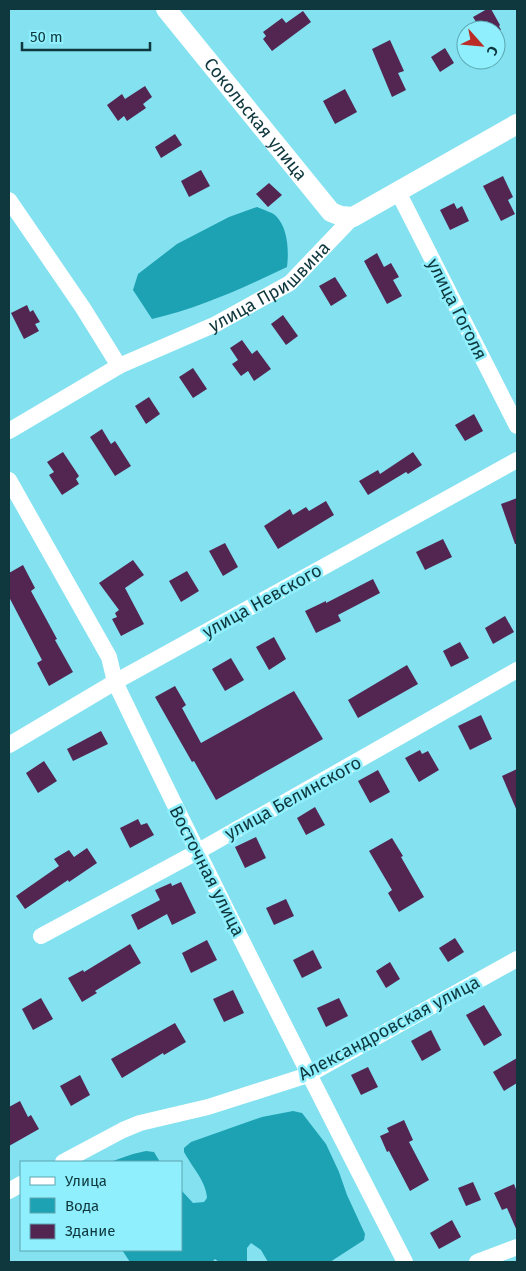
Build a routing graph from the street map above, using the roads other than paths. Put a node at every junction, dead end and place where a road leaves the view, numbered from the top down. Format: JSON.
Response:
{"nodes":[{"id":1,"x":166,"y":9,"type":"edge"},
{"id":2,"x":517,"y":124,"type":"edge"},
{"id":3,"x":398,"y":192,"type":"junction"},
{"id":4,"x":9,"y":200,"type":"edge"},
{"id":5,"x":353,"y":217,"type":"junction"},
{"id":6,"x":119,"y":366,"type":"junction"},
{"id":7,"x":517,"y":426,"type":"edge"},
{"id":8,"x":9,"y":431,"type":"edge"},
{"id":9,"x":517,"y":460,"type":"edge"},
{"id":10,"x":9,"y":480,"type":"edge"},
{"id":11,"x":517,"y":670,"type":"edge"},
{"id":12,"x":115,"y":682,"type":"junction"},
{"id":13,"x":9,"y":745,"type":"edge"},
{"id":14,"x":196,"y":852,"type":"junction"},
{"id":15,"x":41,"y":936,"type":"dead end"},
{"id":16,"x":517,"y":958,"type":"edge"},
{"id":17,"x":308,"y":1074,"type":"junction"},
{"id":18,"x":65,"y":1161,"type":"edge"},
{"id":19,"x":20,"y":1185,"type":"edge"},
{"id":20,"x":9,"y":1191,"type":"edge"},
{"id":21,"x":517,"y":1247,"type":"edge"},
{"id":22,"x":405,"y":1262,"type":"edge"},
{"id":23,"x":477,"y":1262,"type":"edge"}],
"edges":[{"from":1,"to":5,"type":"street","name":"Сокольская улица"},
{"from":2,"to":3,"type":"street","name":"улица Пришвина"},
{"from":3,"to":5,"type":"street","name":"улица Пришвина"},
{"from":3,"to":7,"type":"street","name":"улица Гоголя"},
{"from":4,"to":6,"type":"street"},
{"from":5,"to":6,"type":"street","name":"улица Пришвина"},
{"from":6,"to":8,"type":"street","name":"улица Пришвина"},
{"from":9,"to":12,"type":"street","name":"улица Невского"},
{"from":10,"to":12,"type":"street","name":"Восточная улица"},
{"from":11,"to":14,"type":"street","name":"улица Белинского"},
{"from":12,"to":13,"type":"street","name":"улица Невского"},
{"from":12,"to":14,"type":"street","name":"Восточная улица"},
{"from":14,"to":15,"type":"street","name":"улица Белинского"},
{"from":14,"to":17,"type":"street","name":"Восточная улица"},
{"from":16,"to":17,"type":"street","name":"Александровская улица"},
{"from":17,"to":18,"type":"street","name":"Александровская улица"},
{"from":17,"to":22,"type":"street","name":"Восточная улица"},
{"from":19,"to":20,"type":"street"},
{"from":21,"to":23,"type":"street"}]}
